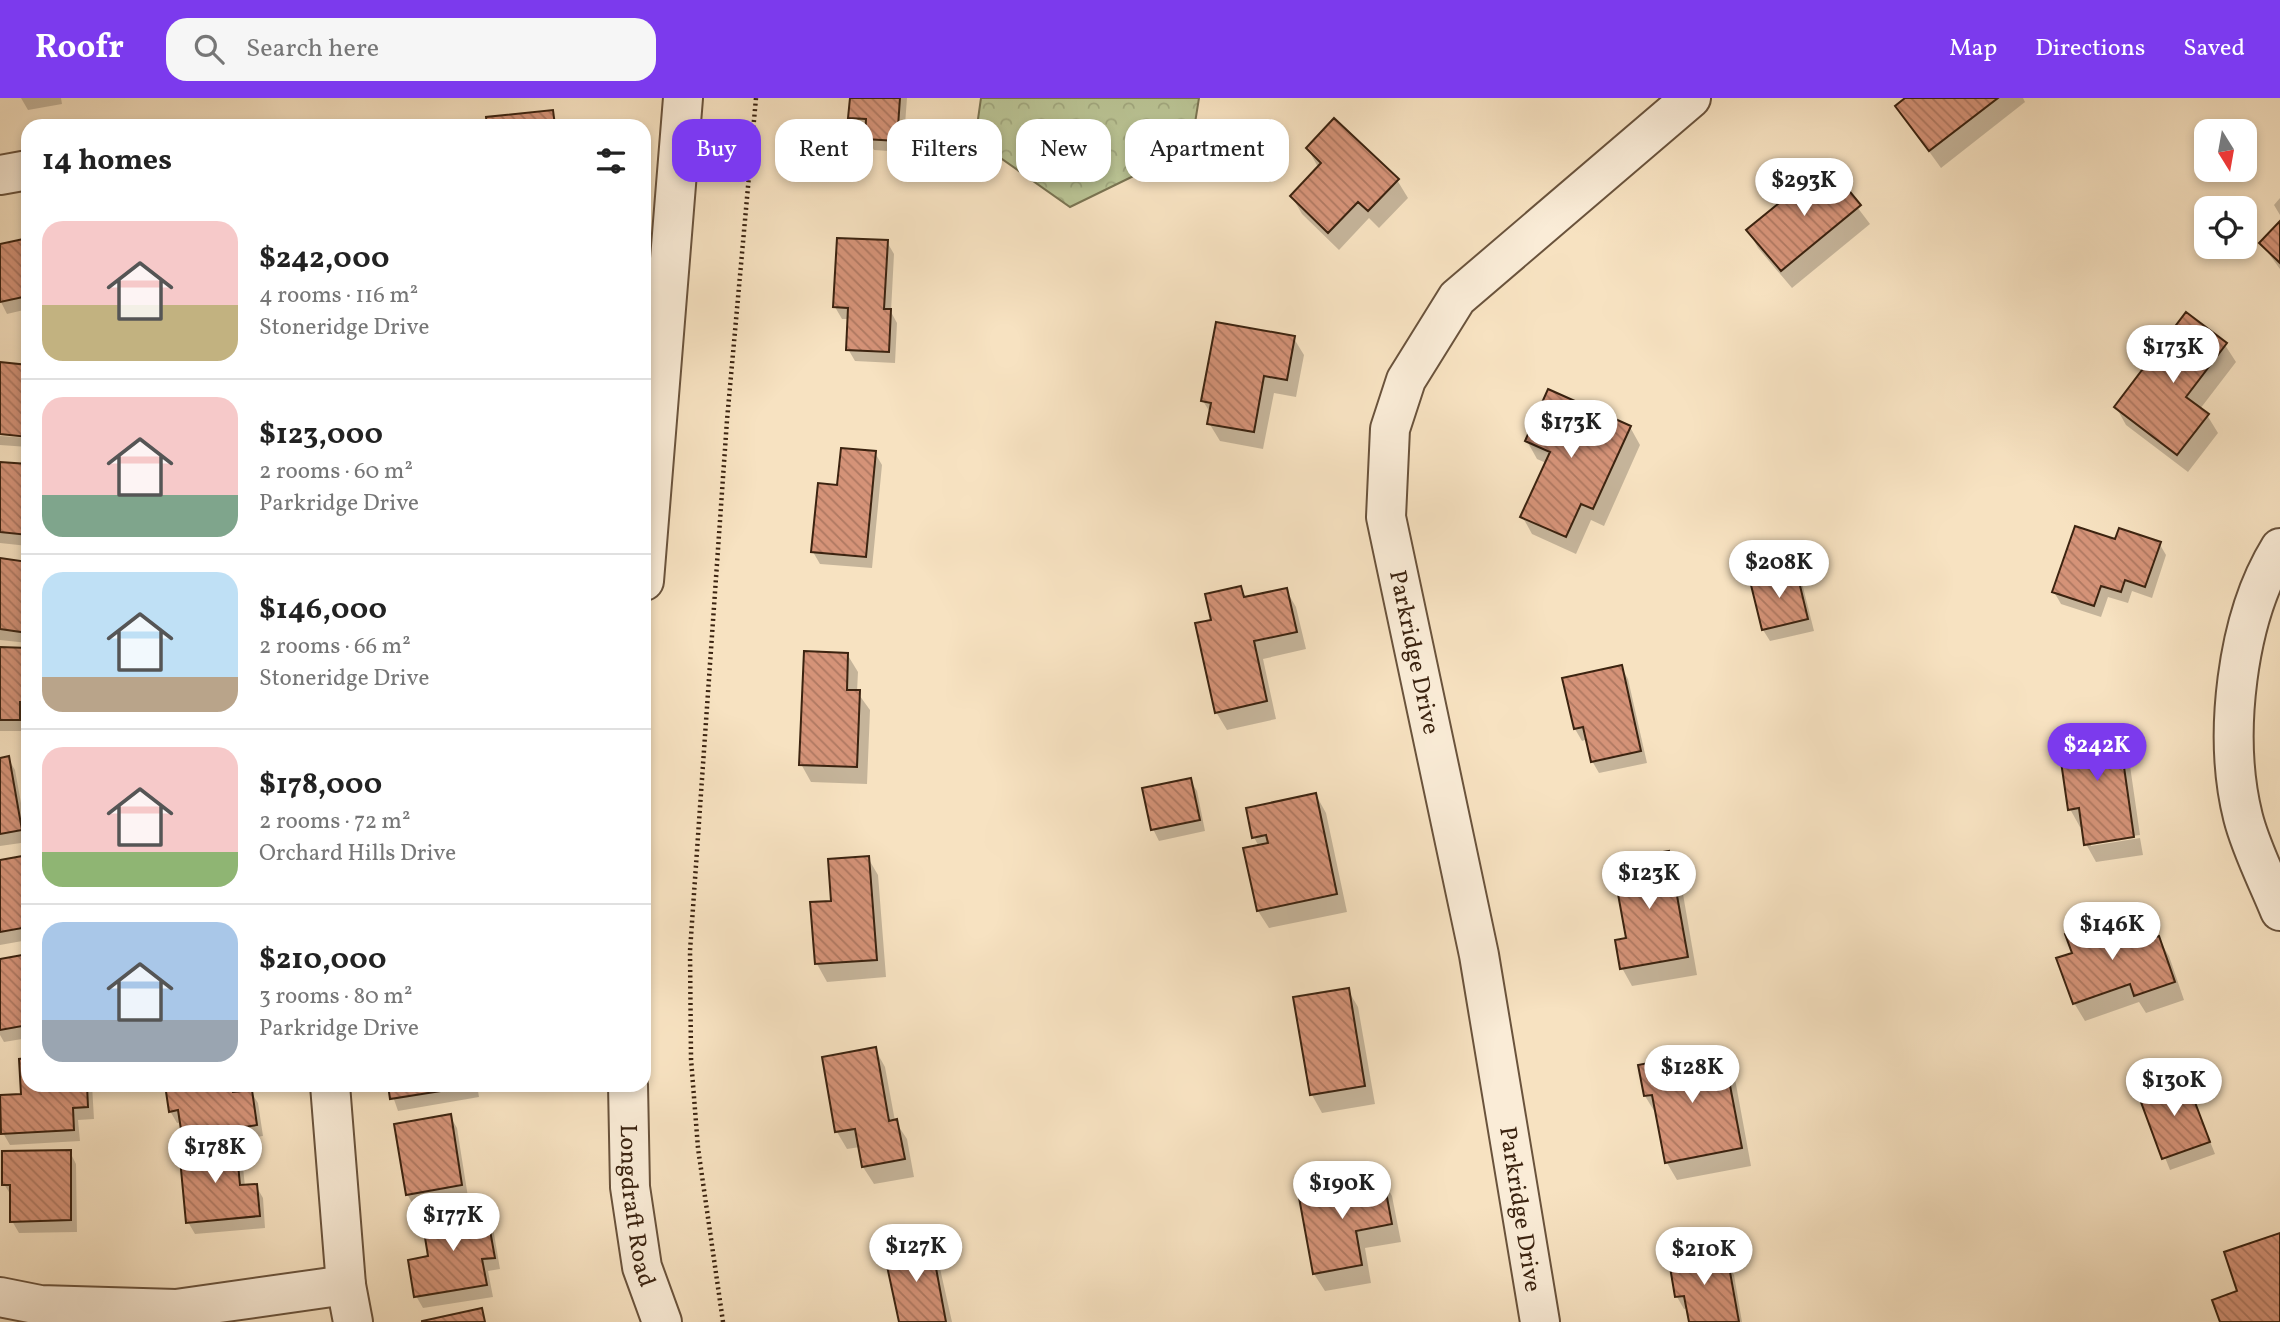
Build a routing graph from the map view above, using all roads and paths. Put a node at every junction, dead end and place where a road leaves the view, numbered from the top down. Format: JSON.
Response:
{"nodes":[{"id":1,"x":683,"y":98,"type":"edge"},
{"id":2,"x":756,"y":98,"type":"edge"},
{"id":3,"x":1691,"y":98,"type":"edge"},
{"id":4,"x":21,"y":171,"type":"edge"},
{"id":5,"x":0,"y":174,"type":"edge"},
{"id":6,"x":651,"y":494,"type":"edge"},
{"id":7,"x":2280,"y":548,"type":"edge"},
{"id":8,"x":2280,"y":911,"type":"edge"},
{"id":9,"x":331,"y":1092,"type":"edge"},
{"id":10,"x":628,"y":1092,"type":"edge"},
{"id":11,"x":346,"y":1285,"type":"junction"},
{"id":12,"x":0,"y":1297,"type":"edge"},
{"id":13,"x":353,"y":1322,"type":"edge"},
{"id":14,"x":662,"y":1322,"type":"edge"},
{"id":15,"x":723,"y":1322,"type":"edge"},
{"id":16,"x":1540,"y":1322,"type":"edge"}],
"edges":[{"from":1,"to":6,"type":"street"},
{"from":2,"to":15,"type":"path"},
{"from":3,"to":16,"type":"street","name":"Parkridge Drive"},
{"from":4,"to":5,"type":"street"},
{"from":7,"to":8,"type":"street"},
{"from":9,"to":11,"type":"street"},
{"from":10,"to":14,"type":"street","name":"Longdraft Road"},
{"from":11,"to":12,"type":"street"},
{"from":11,"to":13,"type":"street"}]}
